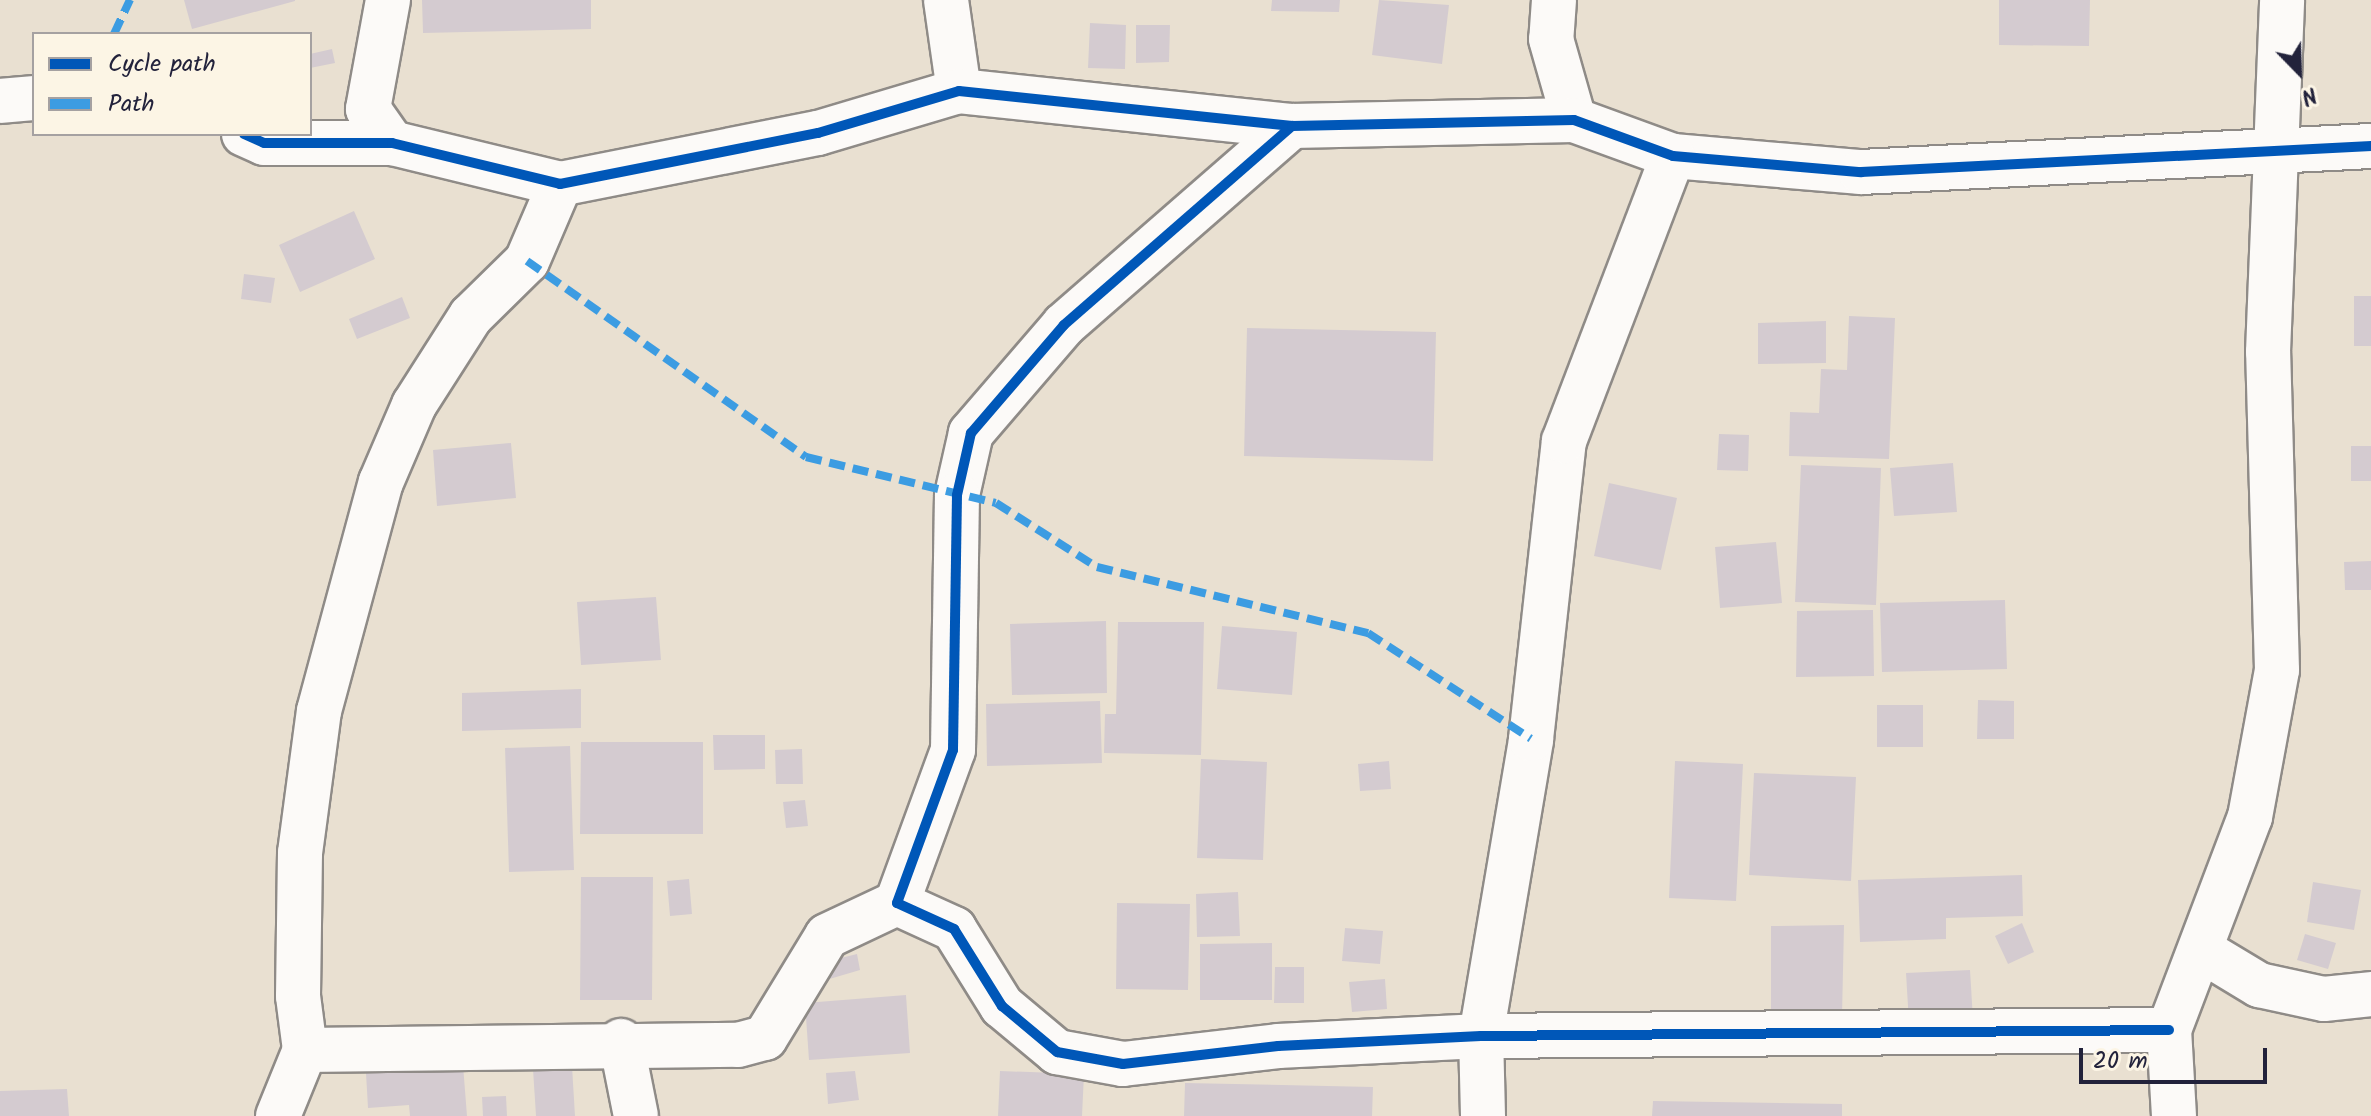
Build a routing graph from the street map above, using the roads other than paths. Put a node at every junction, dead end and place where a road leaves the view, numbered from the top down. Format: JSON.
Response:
{"nodes":[{"id":1,"x":388,"y":0,"type":"edge"},
{"id":2,"x":946,"y":0,"type":"edge"},
{"id":3,"x":1554,"y":0,"type":"edge"},
{"id":4,"x":2282,"y":0,"type":"edge"},
{"id":5,"x":959,"y":91,"type":"junction"},
{"id":6,"x":32,"y":98,"type":"edge"},
{"id":7,"x":0,"y":101,"type":"edge"},
{"id":8,"x":1574,"y":120,"type":"junction"},
{"id":9,"x":1292,"y":126,"type":"junction"},
{"id":10,"x":251,"y":136,"type":"edge"},
{"id":11,"x":392,"y":143,"type":"junction"},
{"id":12,"x":2280,"y":146,"type":"junction"},
{"id":13,"x":2371,"y":146,"type":"edge"},
{"id":14,"x":1673,"y":156,"type":"junction"},
{"id":15,"x":560,"y":184,"type":"junction"},
{"id":16,"x":897,"y":903,"type":"junction"},
{"id":17,"x":2201,"y":950,"type":"junction"},
{"id":18,"x":2371,"y":994,"type":"edge"},
{"id":19,"x":2169,"y":1030,"type":"junction"},
{"id":20,"x":1481,"y":1036,"type":"junction"},
{"id":21,"x":621,"y":1041,"type":"junction"},
{"id":22,"x":305,"y":1050,"type":"junction"},
{"id":23,"x":278,"y":1116,"type":"edge"},
{"id":24,"x":636,"y":1116,"type":"edge"},
{"id":25,"x":1483,"y":1116,"type":"edge"},
{"id":26,"x":2174,"y":1116,"type":"edge"}],
"edges":[{"from":1,"to":11,"type":"street"},
{"from":2,"to":5,"type":"street"},
{"from":3,"to":8,"type":"street"},
{"from":4,"to":12,"type":"street"},
{"from":5,"to":9,"type":"street"},
{"from":5,"to":15,"type":"street"},
{"from":6,"to":7,"type":"street"},
{"from":8,"to":9,"type":"street"},
{"from":8,"to":14,"type":"street"},
{"from":9,"to":16,"type":"street"},
{"from":10,"to":11,"type":"street"},
{"from":11,"to":15,"type":"street"},
{"from":12,"to":13,"type":"street"},
{"from":12,"to":14,"type":"street"},
{"from":12,"to":17,"type":"street"},
{"from":14,"to":20,"type":"street"},
{"from":15,"to":22,"type":"street"},
{"from":16,"to":20,"type":"street"},
{"from":16,"to":21,"type":"street"},
{"from":17,"to":18,"type":"street"},
{"from":17,"to":19,"type":"street"},
{"from":19,"to":20,"type":"street"},
{"from":19,"to":26,"type":"street"},
{"from":20,"to":25,"type":"street"},
{"from":21,"to":22,"type":"street"},
{"from":21,"to":24,"type":"street"},
{"from":22,"to":23,"type":"street"}]}
